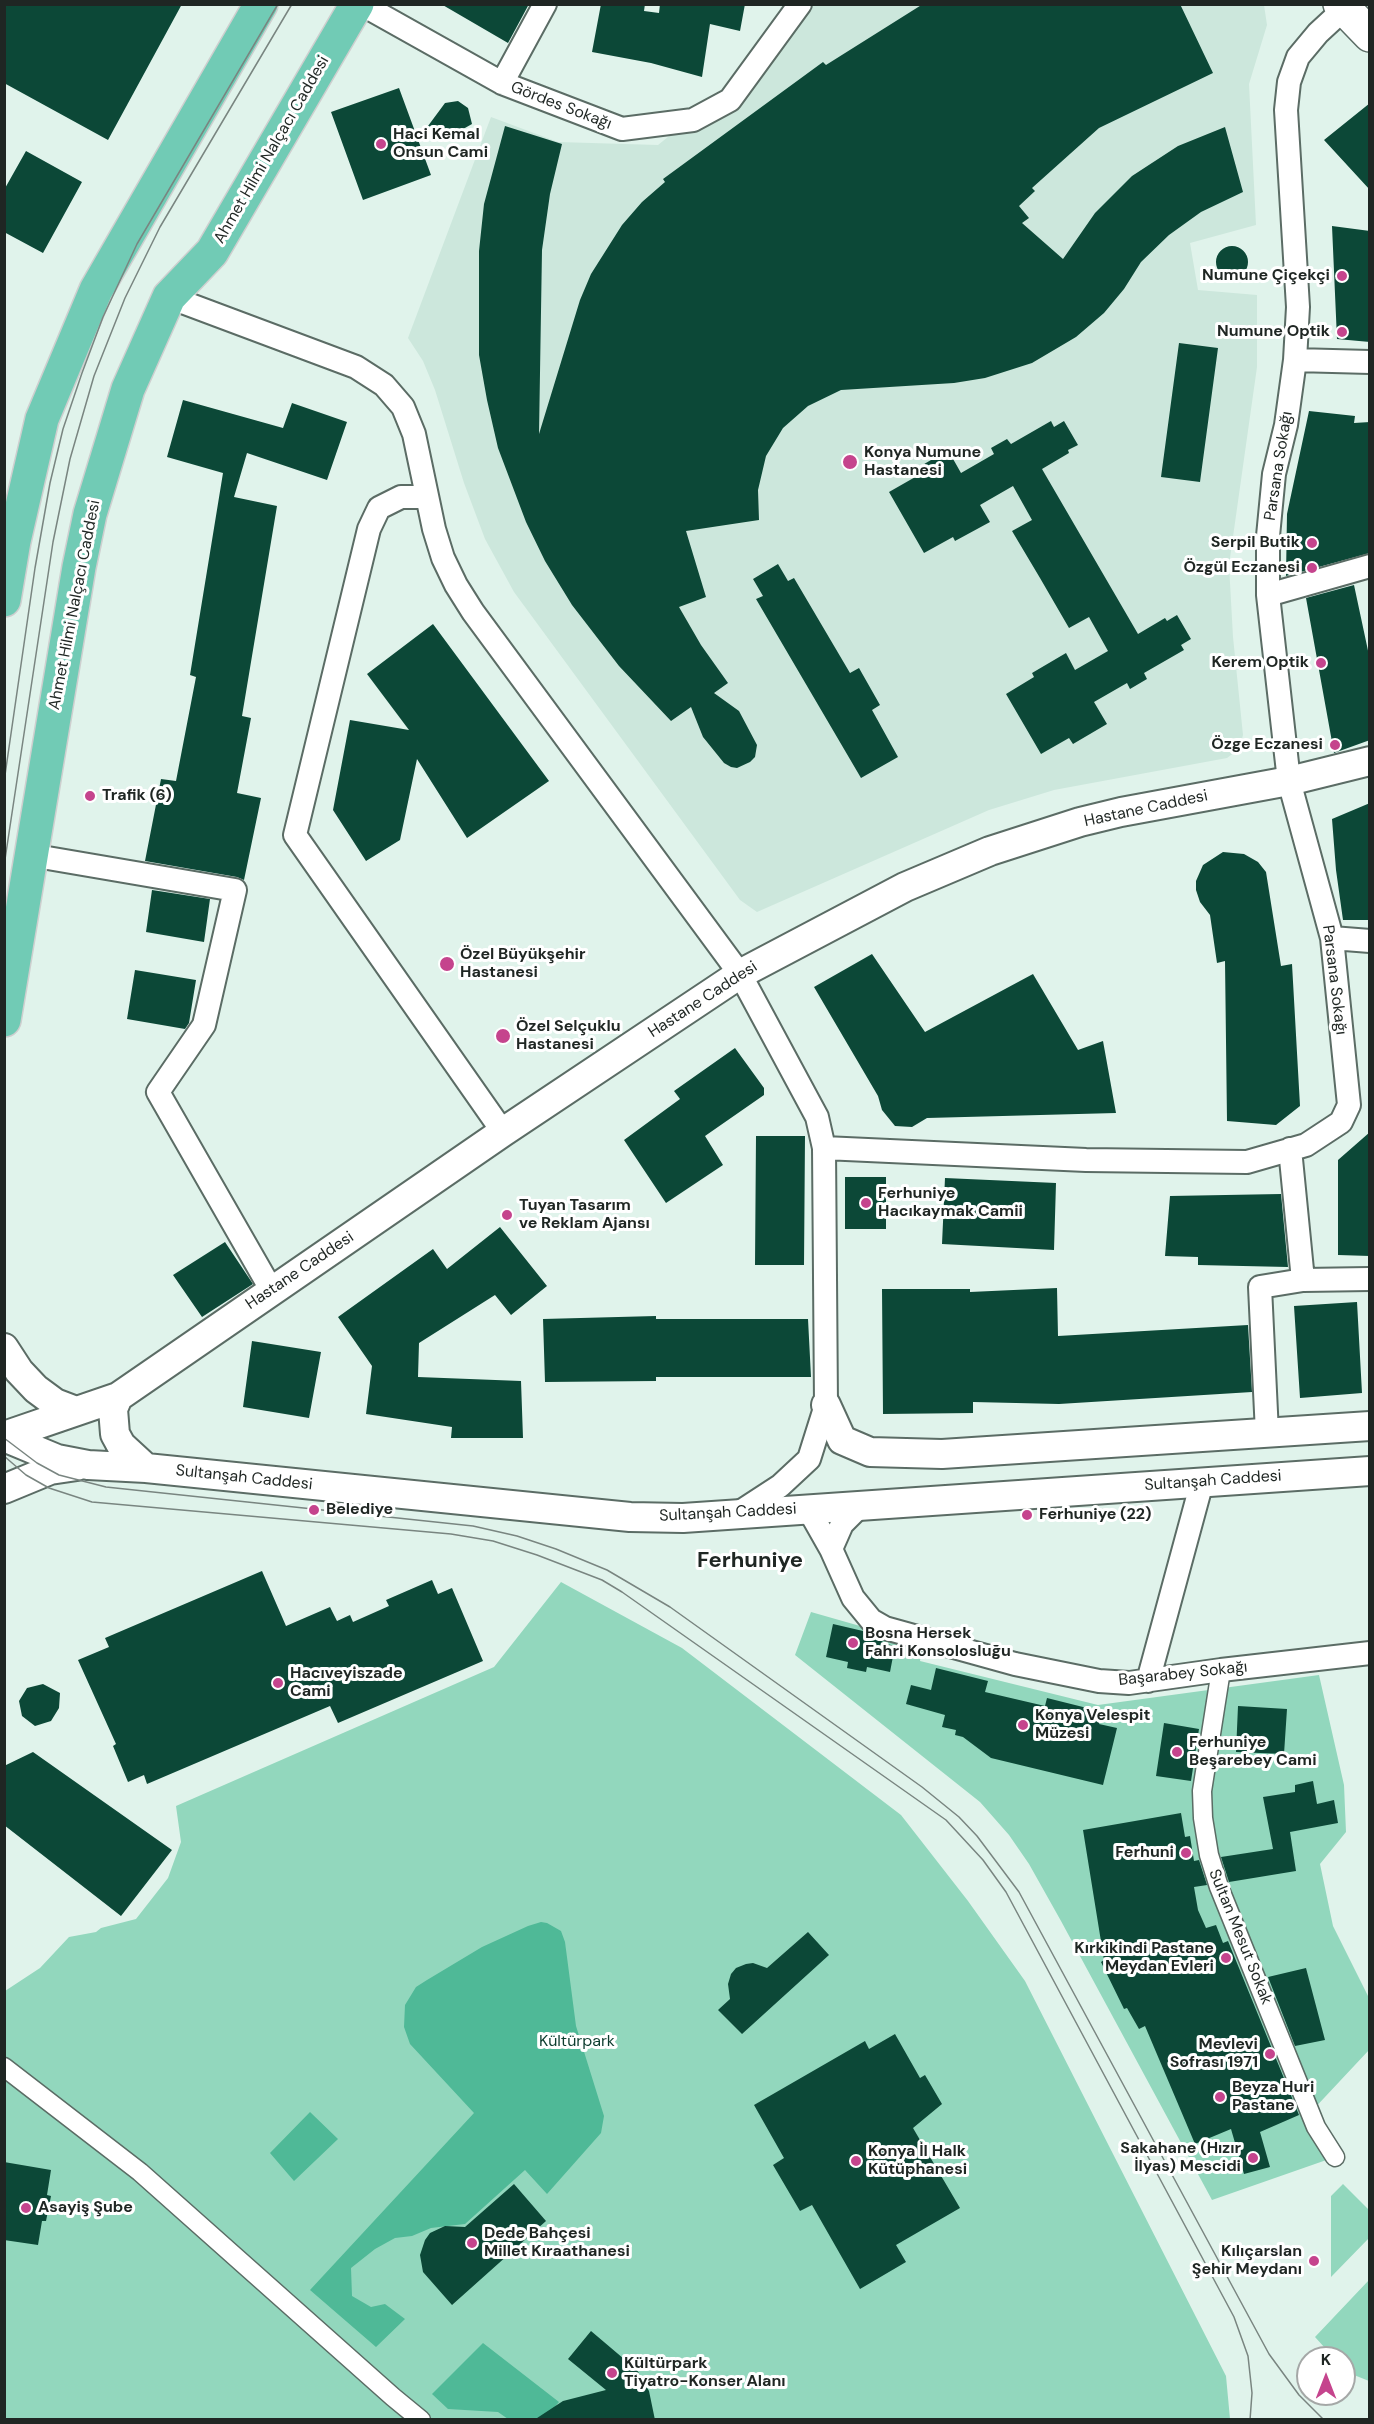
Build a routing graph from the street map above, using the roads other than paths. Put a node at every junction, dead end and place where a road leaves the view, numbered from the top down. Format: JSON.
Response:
{"nodes":[{"id":1,"x":261,"y":4,"type":"edge"},
{"id":2,"x":359,"y":4,"type":"edge"},
{"id":3,"x":545,"y":4,"type":"edge"},
{"id":4,"x":800,"y":4,"type":"edge"},
{"id":5,"x":1342,"y":7,"type":"edge"},
{"id":6,"x":1370,"y":35,"type":"edge"},
{"id":7,"x":502,"y":83,"type":"junction"},
{"id":8,"x":169,"y":297,"type":"junction"},
{"id":9,"x":1295,"y":360,"type":"junction"},
{"id":10,"x":1370,"y":362,"type":"edge"},
{"id":11,"x":426,"y":496,"type":"junction"},
{"id":12,"x":1370,"y":566,"type":"edge"},
{"id":13,"x":1268,"y":595,"type":"junction"},
{"id":14,"x":4,"y":600,"type":"edge"},
{"id":15,"x":1370,"y":761,"type":"edge"},
{"id":16,"x":1289,"y":781,"type":"junction"},
{"id":17,"x":30,"y":855,"type":"junction"},
{"id":18,"x":1332,"y":938,"type":"junction"},
{"id":19,"x":1370,"y":941,"type":"edge"},
{"id":20,"x":740,"y":974,"type":"junction"},
{"id":21,"x":4,"y":1020,"type":"edge"},
{"id":22,"x":1359,"y":1106,"type":"edge"},
{"id":23,"x":503,"y":1132,"type":"junction"},
{"id":24,"x":824,"y":1148,"type":"junction"},
{"id":25,"x":1290,"y":1149,"type":"junction"},
{"id":26,"x":1370,"y":1279,"type":"edge"},
{"id":27,"x":1303,"y":1280,"type":"junction"},
{"id":28,"x":272,"y":1291,"type":"junction"},
{"id":29,"x":4,"y":1348,"type":"edge"},
{"id":30,"x":118,"y":1397,"type":"junction"},
{"id":31,"x":826,"y":1405,"type":"junction"},
{"id":32,"x":76,"y":1411,"type":"junction"},
{"id":33,"x":1370,"y":1426,"type":"edge"},
{"id":34,"x":1267,"y":1433,"type":"junction"},
{"id":35,"x":4,"y":1437,"type":"edge"},
{"id":36,"x":88,"y":1465,"type":"junction"},
{"id":37,"x":147,"y":1468,"type":"junction"},
{"id":38,"x":1370,"y":1471,"type":"edge"},
{"id":39,"x":1202,"y":1482,"type":"junction"},
{"id":40,"x":4,"y":1489,"type":"edge"},
{"id":41,"x":859,"y":1507,"type":"junction"},
{"id":42,"x":806,"y":1509,"type":"junction"},
{"id":43,"x":737,"y":1514,"type":"junction"},
{"id":44,"x":831,"y":1549,"type":"junction"},
{"id":45,"x":1370,"y":1653,"type":"edge"},
{"id":46,"x":1221,"y":1670,"type":"junction"},
{"id":47,"x":1148,"y":1681,"type":"junction"},
{"id":48,"x":4,"y":2067,"type":"edge"},
{"id":49,"x":1335,"y":2157,"type":"dead end"},
{"id":50,"x":421,"y":2420,"type":"edge"}],
"edges":[{"from":1,"to":14,"type":"main road"},
{"from":2,"to":7,"type":"street","name":"Gördes Sokağı"},
{"from":2,"to":8,"type":"main road","name":"Ahmet Hilmi Nalçacı Caddesi"},
{"from":3,"to":7,"type":"street"},
{"from":4,"to":7,"type":"street","name":"Gördes Sokağı"},
{"from":5,"to":6,"type":"main road"},
{"from":5,"to":9,"type":"street","name":"Parsana Sokağı"},
{"from":8,"to":11,"type":"street"},
{"from":8,"to":17,"type":"main road","name":"Ahmet Hilmi Nalçacı Caddesi"},
{"from":9,"to":10,"type":"street"},
{"from":9,"to":13,"type":"street","name":"Parsana Sokağı"},
{"from":11,"to":20,"type":"street"},
{"from":11,"to":23,"type":"street"},
{"from":12,"to":13,"type":"street"},
{"from":13,"to":16,"type":"street","name":"Parsana Sokağı"},
{"from":15,"to":16,"type":"street","name":"Hastane Caddesi"},
{"from":16,"to":18,"type":"street","name":"Parsana Sokağı"},
{"from":16,"to":20,"type":"street","name":"Hastane Caddesi"},
{"from":17,"to":21,"type":"main road","name":"Ahmet Hilmi Nalçacı Caddesi"},
{"from":17,"to":28,"type":"street"},
{"from":18,"to":19,"type":"street"},
{"from":18,"to":22,"type":"street","name":"Parsana Sokağı"},
{"from":20,"to":23,"type":"street","name":"Hastane Caddesi"},
{"from":20,"to":24,"type":"street"},
{"from":22,"to":25,"type":"street"},
{"from":23,"to":28,"type":"street","name":"Hastane Caddesi"},
{"from":24,"to":25,"type":"street"},
{"from":24,"to":31,"type":"street"},
{"from":25,"to":27,"type":"street"},
{"from":26,"to":27,"type":"street"},
{"from":27,"to":34,"type":"street"},
{"from":28,"to":30,"type":"street","name":"Hastane Caddesi"},
{"from":29,"to":32,"type":"street"},
{"from":30,"to":32,"type":"street","name":"Hastane Caddesi"},
{"from":30,"to":37,"type":"street"},
{"from":31,"to":34,"type":"street"},
{"from":31,"to":43,"type":"street"},
{"from":32,"to":35,"type":"street","name":"Hastane Caddesi"},
{"from":33,"to":34,"type":"street"},
{"from":35,"to":36,"type":"street"},
{"from":36,"to":37,"type":"street","name":"Sultanşah Caddesi"},
{"from":36,"to":40,"type":"street"},
{"from":37,"to":43,"type":"street","name":"Sultanşah Caddesi"},
{"from":38,"to":39,"type":"street","name":"Sultanşah Caddesi"},
{"from":39,"to":41,"type":"street","name":"Sultanşah Caddesi"},
{"from":39,"to":47,"type":"street"},
{"from":41,"to":42,"type":"street","name":"Sultanşah Caddesi"},
{"from":41,"to":44,"type":"street"},
{"from":42,"to":43,"type":"street","name":"Sultanşah Caddesi"},
{"from":42,"to":44,"type":"street","name":"Başarabey Sokağı"},
{"from":44,"to":47,"type":"street","name":"Başarabey Sokağı"},
{"from":45,"to":46,"type":"street","name":"Başarabey Sokağı"},
{"from":46,"to":47,"type":"street","name":"Başarabey Sokağı"},
{"from":46,"to":49,"type":"street","name":"Sultan Mesut Sokak"},
{"from":48,"to":50,"type":"street"}]}
